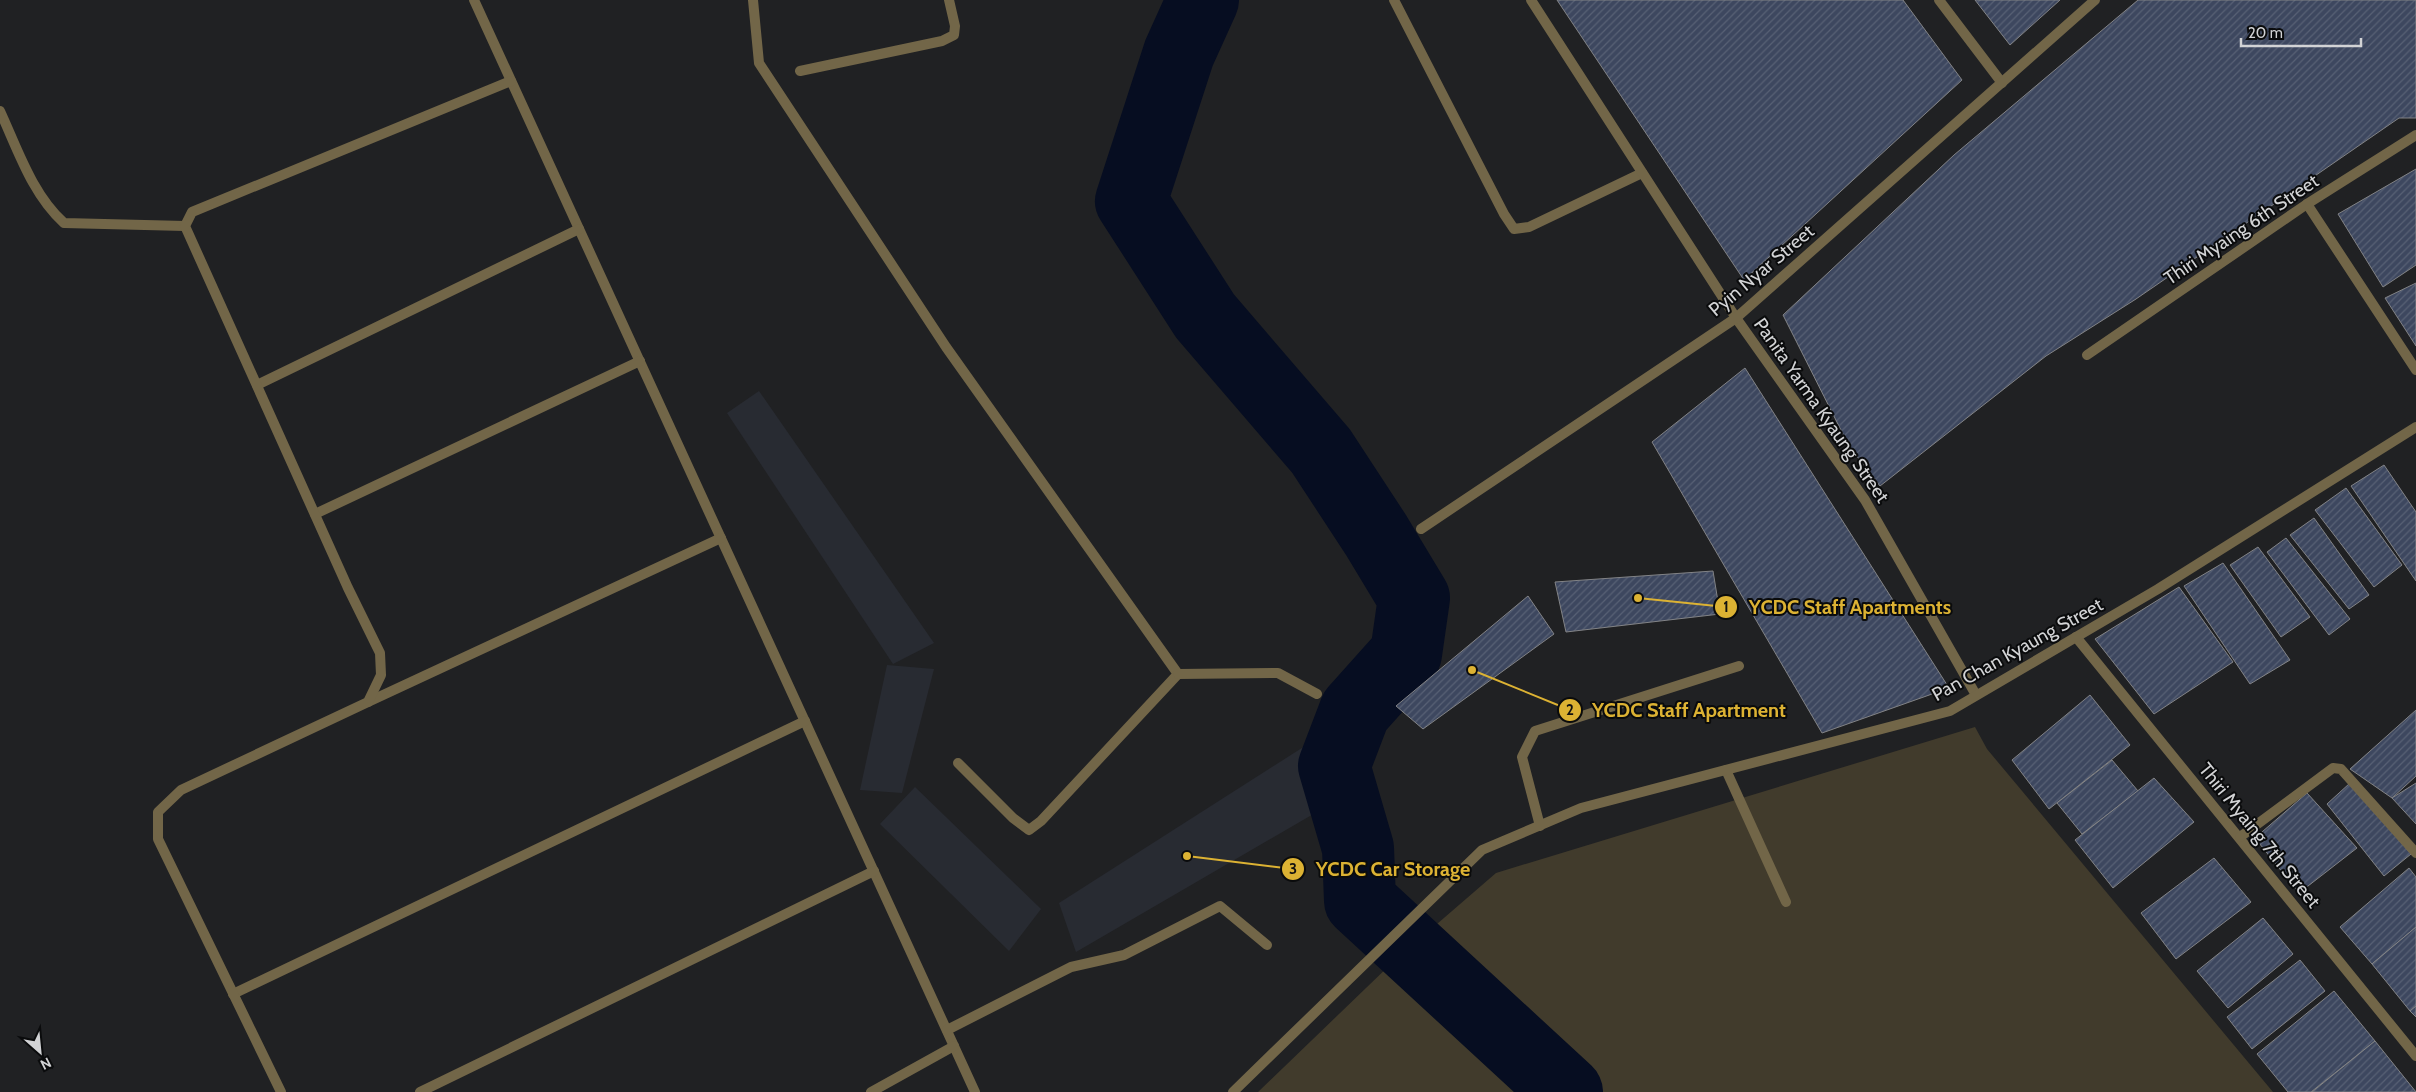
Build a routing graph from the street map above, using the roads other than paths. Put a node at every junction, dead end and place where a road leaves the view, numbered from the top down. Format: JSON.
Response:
{"nodes":[{"id":1,"x":474,"y":0,"type":"edge"},
{"id":2,"x":753,"y":0,"type":"edge"},
{"id":3,"x":950,"y":0,"type":"edge"},
{"id":4,"x":1394,"y":0,"type":"edge"},
{"id":5,"x":1531,"y":0,"type":"edge"},
{"id":6,"x":1939,"y":0,"type":"edge"},
{"id":7,"x":2095,"y":0,"type":"edge"},
{"id":8,"x":800,"y":71,"type":"dead end"},
{"id":9,"x":511,"y":81,"type":"junction"},
{"id":10,"x":2002,"y":83,"type":"junction"},
{"id":11,"x":0,"y":111,"type":"edge"},
{"id":12,"x":2416,"y":135,"type":"edge"},
{"id":13,"x":1642,"y":173,"type":"junction"},
{"id":14,"x":2307,"y":204,"type":"junction"},
{"id":15,"x":185,"y":226,"type":"junction"},
{"id":16,"x":579,"y":229,"type":"junction"},
{"id":17,"x":1736,"y":318,"type":"junction"},
{"id":18,"x":2087,"y":354,"type":"dead end"},
{"id":19,"x":640,"y":361,"type":"junction"},
{"id":20,"x":2416,"y":370,"type":"edge"},
{"id":21,"x":257,"y":385,"type":"junction"},
{"id":22,"x":2416,"y":427,"type":"edge"},
{"id":23,"x":315,"y":514,"type":"junction"},
{"id":24,"x":1421,"y":529,"type":"dead end"},
{"id":25,"x":721,"y":538,"type":"junction"},
{"id":26,"x":2076,"y":637,"type":"junction"},
{"id":27,"x":1739,"y":666,"type":"dead end"},
{"id":28,"x":1178,"y":674,"type":"junction"},
{"id":29,"x":1317,"y":694,"type":"dead end"},
{"id":30,"x":1976,"y":695,"type":"junction"},
{"id":31,"x":368,"y":702,"type":"junction"},
{"id":32,"x":805,"y":721,"type":"junction"},
{"id":33,"x":958,"y":763,"type":"dead end"},
{"id":34,"x":1726,"y":770,"type":"junction"},
{"id":35,"x":1540,"y":826,"type":"junction"},
{"id":36,"x":2240,"y":838,"type":"junction"},
{"id":37,"x":2416,"y":853,"type":"edge"},
{"id":38,"x":874,"y":871,"type":"junction"},
{"id":39,"x":1786,"y":902,"type":"dead end"},
{"id":40,"x":1267,"y":945,"type":"dead end"},
{"id":41,"x":233,"y":994,"type":"junction"},
{"id":42,"x":947,"y":1030,"type":"junction"},
{"id":43,"x":954,"y":1046,"type":"junction"},
{"id":44,"x":2416,"y":1056,"type":"edge"},
{"id":45,"x":281,"y":1092,"type":"edge"},
{"id":46,"x":420,"y":1092,"type":"edge"},
{"id":47,"x":871,"y":1092,"type":"edge"},
{"id":48,"x":975,"y":1092,"type":"edge"},
{"id":49,"x":1234,"y":1092,"type":"edge"}],
"edges":[{"from":1,"to":9,"type":"street"},
{"from":2,"to":28,"type":"street"},
{"from":3,"to":8,"type":"street"},
{"from":4,"to":13,"type":"street"},
{"from":5,"to":13,"type":"street","name":"Panita Yarma Kyaung Street"},
{"from":6,"to":10,"type":"street"},
{"from":7,"to":10,"type":"street","name":"Pyin Nyar Street"},
{"from":9,"to":15,"type":"street"},
{"from":9,"to":16,"type":"street"},
{"from":10,"to":17,"type":"street","name":"Pyin Nyar Street"},
{"from":11,"to":15,"type":"street"},
{"from":12,"to":14,"type":"street","name":"Thiri Myaing 6th Street"},
{"from":13,"to":17,"type":"street","name":"Panita Yarma Kyaung Street"},
{"from":14,"to":18,"type":"street","name":"Thiri Myaing 6th Street"},
{"from":14,"to":20,"type":"street"},
{"from":15,"to":21,"type":"street"},
{"from":16,"to":19,"type":"street"},
{"from":16,"to":21,"type":"street"},
{"from":17,"to":24,"type":"street","name":"Pyin Nyar Street"},
{"from":17,"to":30,"type":"street","name":"Panita Yarma Kyaung Street"},
{"from":19,"to":23,"type":"street"},
{"from":19,"to":25,"type":"street"},
{"from":21,"to":23,"type":"street"},
{"from":22,"to":26,"type":"street","name":"Pan Chan Kyaung Street"},
{"from":23,"to":31,"type":"street"},
{"from":25,"to":31,"type":"street"},
{"from":25,"to":32,"type":"street"},
{"from":26,"to":30,"type":"street","name":"Pan Chan Kyaung Street"},
{"from":26,"to":36,"type":"street","name":"Thiri Myaing 7th Street"},
{"from":27,"to":35,"type":"street"},
{"from":28,"to":29,"type":"street"},
{"from":28,"to":33,"type":"street"},
{"from":30,"to":34,"type":"street","name":"Pan Chan Kyaung Street"},
{"from":31,"to":41,"type":"street"},
{"from":32,"to":38,"type":"street"},
{"from":32,"to":41,"type":"street"},
{"from":34,"to":35,"type":"street","name":"Pan Chan Kyaung Street"},
{"from":34,"to":39,"type":"street"},
{"from":35,"to":49,"type":"street","name":"Pan Chan Kyaung Street"},
{"from":36,"to":37,"type":"street"},
{"from":36,"to":44,"type":"street","name":"Thiri Myaing 7th Street"},
{"from":38,"to":42,"type":"street"},
{"from":38,"to":46,"type":"street"},
{"from":40,"to":42,"type":"street"},
{"from":41,"to":45,"type":"street"},
{"from":42,"to":43,"type":"street"},
{"from":43,"to":47,"type":"street"},
{"from":43,"to":48,"type":"street"}]}
